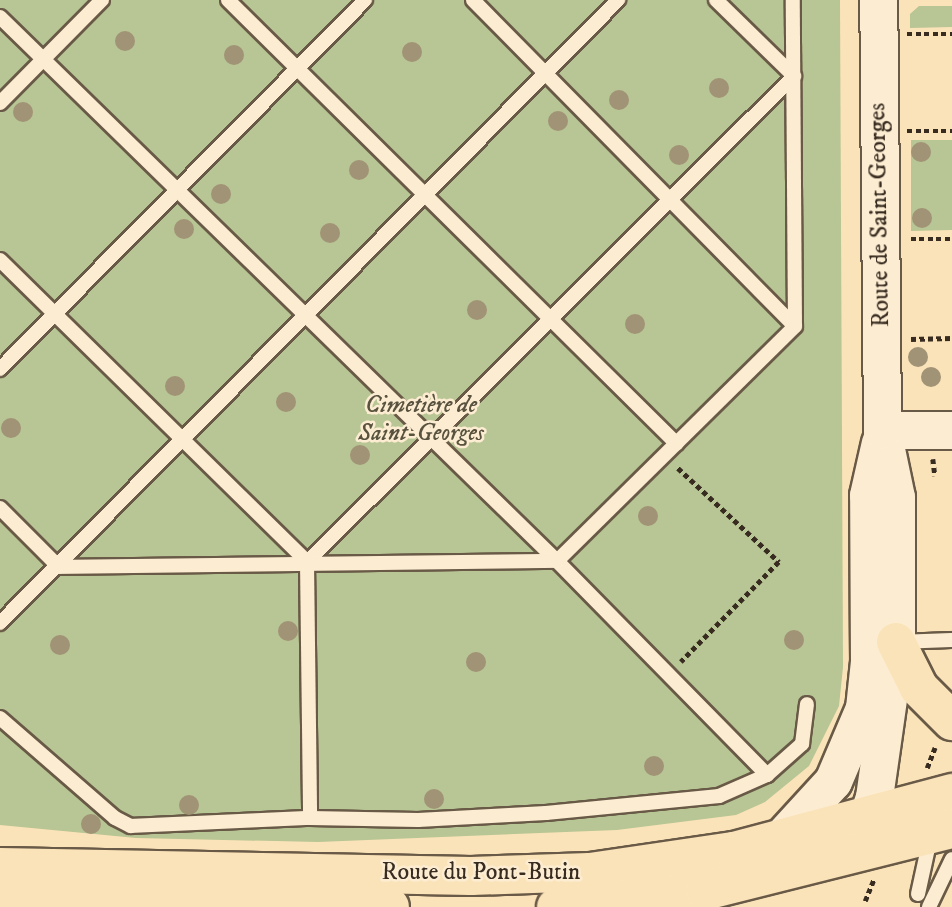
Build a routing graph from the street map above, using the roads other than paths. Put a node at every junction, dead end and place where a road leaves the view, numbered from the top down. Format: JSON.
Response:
{"nodes":[{"id":1,"x":102,"y":0,"type":"edge"},
{"id":2,"x":228,"y":0,"type":"edge"},
{"id":3,"x":365,"y":0,"type":"edge"},
{"id":4,"x":473,"y":0,"type":"edge"},
{"id":5,"x":618,"y":0,"type":"edge"},
{"id":6,"x":716,"y":0,"type":"edge"},
{"id":7,"x":793,"y":0,"type":"edge"},
{"id":8,"x":878,"y":0,"type":"edge"},
{"id":9,"x":0,"y":17,"type":"edge"},
{"id":10,"x":43,"y":60,"type":"junction"},
{"id":11,"x":297,"y":69,"type":"junction"},
{"id":12,"x":546,"y":73,"type":"junction"},
{"id":13,"x":794,"y":76,"type":"junction"},
{"id":14,"x":0,"y":103,"type":"edge"},
{"id":15,"x":177,"y":188,"type":"junction"},
{"id":16,"x":425,"y":194,"type":"junction"},
{"id":17,"x":673,"y":198,"type":"junction"},
{"id":18,"x":0,"y":260,"type":"edge"},
{"id":19,"x":56,"y":313,"type":"junction"},
{"id":20,"x":303,"y":315,"type":"junction"},
{"id":21,"x":551,"y":320,"type":"junction"},
{"id":22,"x":795,"y":326,"type":"junction"},
{"id":23,"x":0,"y":369,"type":"edge"},
{"id":24,"x":882,"y":430,"type":"junction"},
{"id":25,"x":952,"y":430,"type":"edge"},
{"id":26,"x":184,"y":439,"type":"junction"},
{"id":27,"x":432,"y":440,"type":"junction"},
{"id":28,"x":677,"y":444,"type":"junction"},
{"id":29,"x":0,"y":508,"type":"edge"},
{"id":30,"x":557,"y":561,"type":"junction"},
{"id":31,"x":307,"y":562,"type":"junction"},
{"id":32,"x":59,"y":566,"type":"junction"},
{"id":33,"x":0,"y":623,"type":"edge"},
{"id":34,"x":952,"y":640,"type":"edge"},
{"id":35,"x":896,"y":642,"type":"junction"},
{"id":36,"x":807,"y":704,"type":"dead end"},
{"id":37,"x":0,"y":718,"type":"edge"},
{"id":38,"x":948,"y":732,"type":"edge"},
{"id":39,"x":767,"y":775,"type":"junction"},
{"id":40,"x":943,"y":789,"type":"edge"},
{"id":41,"x":870,"y":815,"type":"junction"},
{"id":42,"x":310,"y":818,"type":"junction"},
{"id":43,"x":945,"y":840,"type":"edge"},
{"id":44,"x":778,"y":841,"type":"junction"},
{"id":45,"x":864,"y":862,"type":"junction"},
{"id":46,"x":0,"y":867,"type":"edge"},
{"id":47,"x":918,"y":894,"type":"dead end"},
{"id":48,"x":0,"y":900,"type":"edge"},
{"id":49,"x":390,"y":907,"type":"edge"},
{"id":50,"x":556,"y":907,"type":"edge"},
{"id":51,"x":929,"y":907,"type":"edge"}],
"edges":[{"from":1,"to":10,"type":"lane"},
{"from":2,"to":11,"type":"lane"},
{"from":3,"to":11,"type":"lane"},
{"from":4,"to":12,"type":"lane"},
{"from":5,"to":12,"type":"lane"},
{"from":6,"to":13,"type":"lane"},
{"from":7,"to":13,"type":"lane"},
{"from":8,"to":24,"type":"street","name":"Route de Saint-Georges"},
{"from":9,"to":10,"type":"lane"},
{"from":10,"to":14,"type":"lane"},
{"from":10,"to":15,"type":"lane"},
{"from":11,"to":15,"type":"lane"},
{"from":11,"to":16,"type":"lane"},
{"from":12,"to":16,"type":"lane"},
{"from":12,"to":17,"type":"lane"},
{"from":13,"to":17,"type":"lane"},
{"from":13,"to":22,"type":"lane"},
{"from":15,"to":19,"type":"lane"},
{"from":15,"to":20,"type":"lane"},
{"from":16,"to":20,"type":"lane"},
{"from":16,"to":21,"type":"lane"},
{"from":17,"to":21,"type":"lane"},
{"from":17,"to":22,"type":"lane"},
{"from":18,"to":19,"type":"lane"},
{"from":19,"to":23,"type":"lane"},
{"from":19,"to":26,"type":"lane"},
{"from":20,"to":26,"type":"lane"},
{"from":20,"to":27,"type":"lane"},
{"from":21,"to":27,"type":"lane"},
{"from":21,"to":28,"type":"lane"},
{"from":22,"to":28,"type":"lane"},
{"from":24,"to":25,"type":"street"},
{"from":24,"to":35,"type":"street","name":"Route de Saint-Georges"},
{"from":24,"to":44,"type":"street","name":"Route de Saint-Georges"},
{"from":26,"to":31,"type":"lane"},
{"from":26,"to":32,"type":"lane"},
{"from":27,"to":30,"type":"lane"},
{"from":27,"to":31,"type":"lane"},
{"from":28,"to":30,"type":"lane"},
{"from":29,"to":32,"type":"lane"},
{"from":30,"to":31,"type":"lane"},
{"from":30,"to":39,"type":"lane"},
{"from":31,"to":32,"type":"lane"},
{"from":31,"to":42,"type":"lane"},
{"from":32,"to":33,"type":"lane"},
{"from":34,"to":35,"type":"lane"},
{"from":35,"to":38,"type":"main road"},
{"from":35,"to":41,"type":"street","name":"Route de Saint-Georges"},
{"from":36,"to":39,"type":"lane"},
{"from":37,"to":42,"type":"lane"},
{"from":39,"to":42,"type":"lane"},
{"from":40,"to":41,"type":"main road","name":"Route du Pont-Butin"},
{"from":40,"to":43,"type":"lane"},
{"from":41,"to":44,"type":"main road","name":"Route du Pont-Butin"},
{"from":41,"to":45,"type":"street","name":"Route de Saint-Georges"},
{"from":43,"to":45,"type":"main road","name":"Route du Pont-Butin"},
{"from":43,"to":47,"type":"lane"},
{"from":43,"to":51,"type":"lane"},
{"from":44,"to":46,"type":"main road","name":"Route du Pont-Butin"},
{"from":45,"to":50,"type":"main road","name":"Route du Pont-Butin"},
{"from":48,"to":49,"type":"main road","name":"Route du Pont-Butin"}]}
